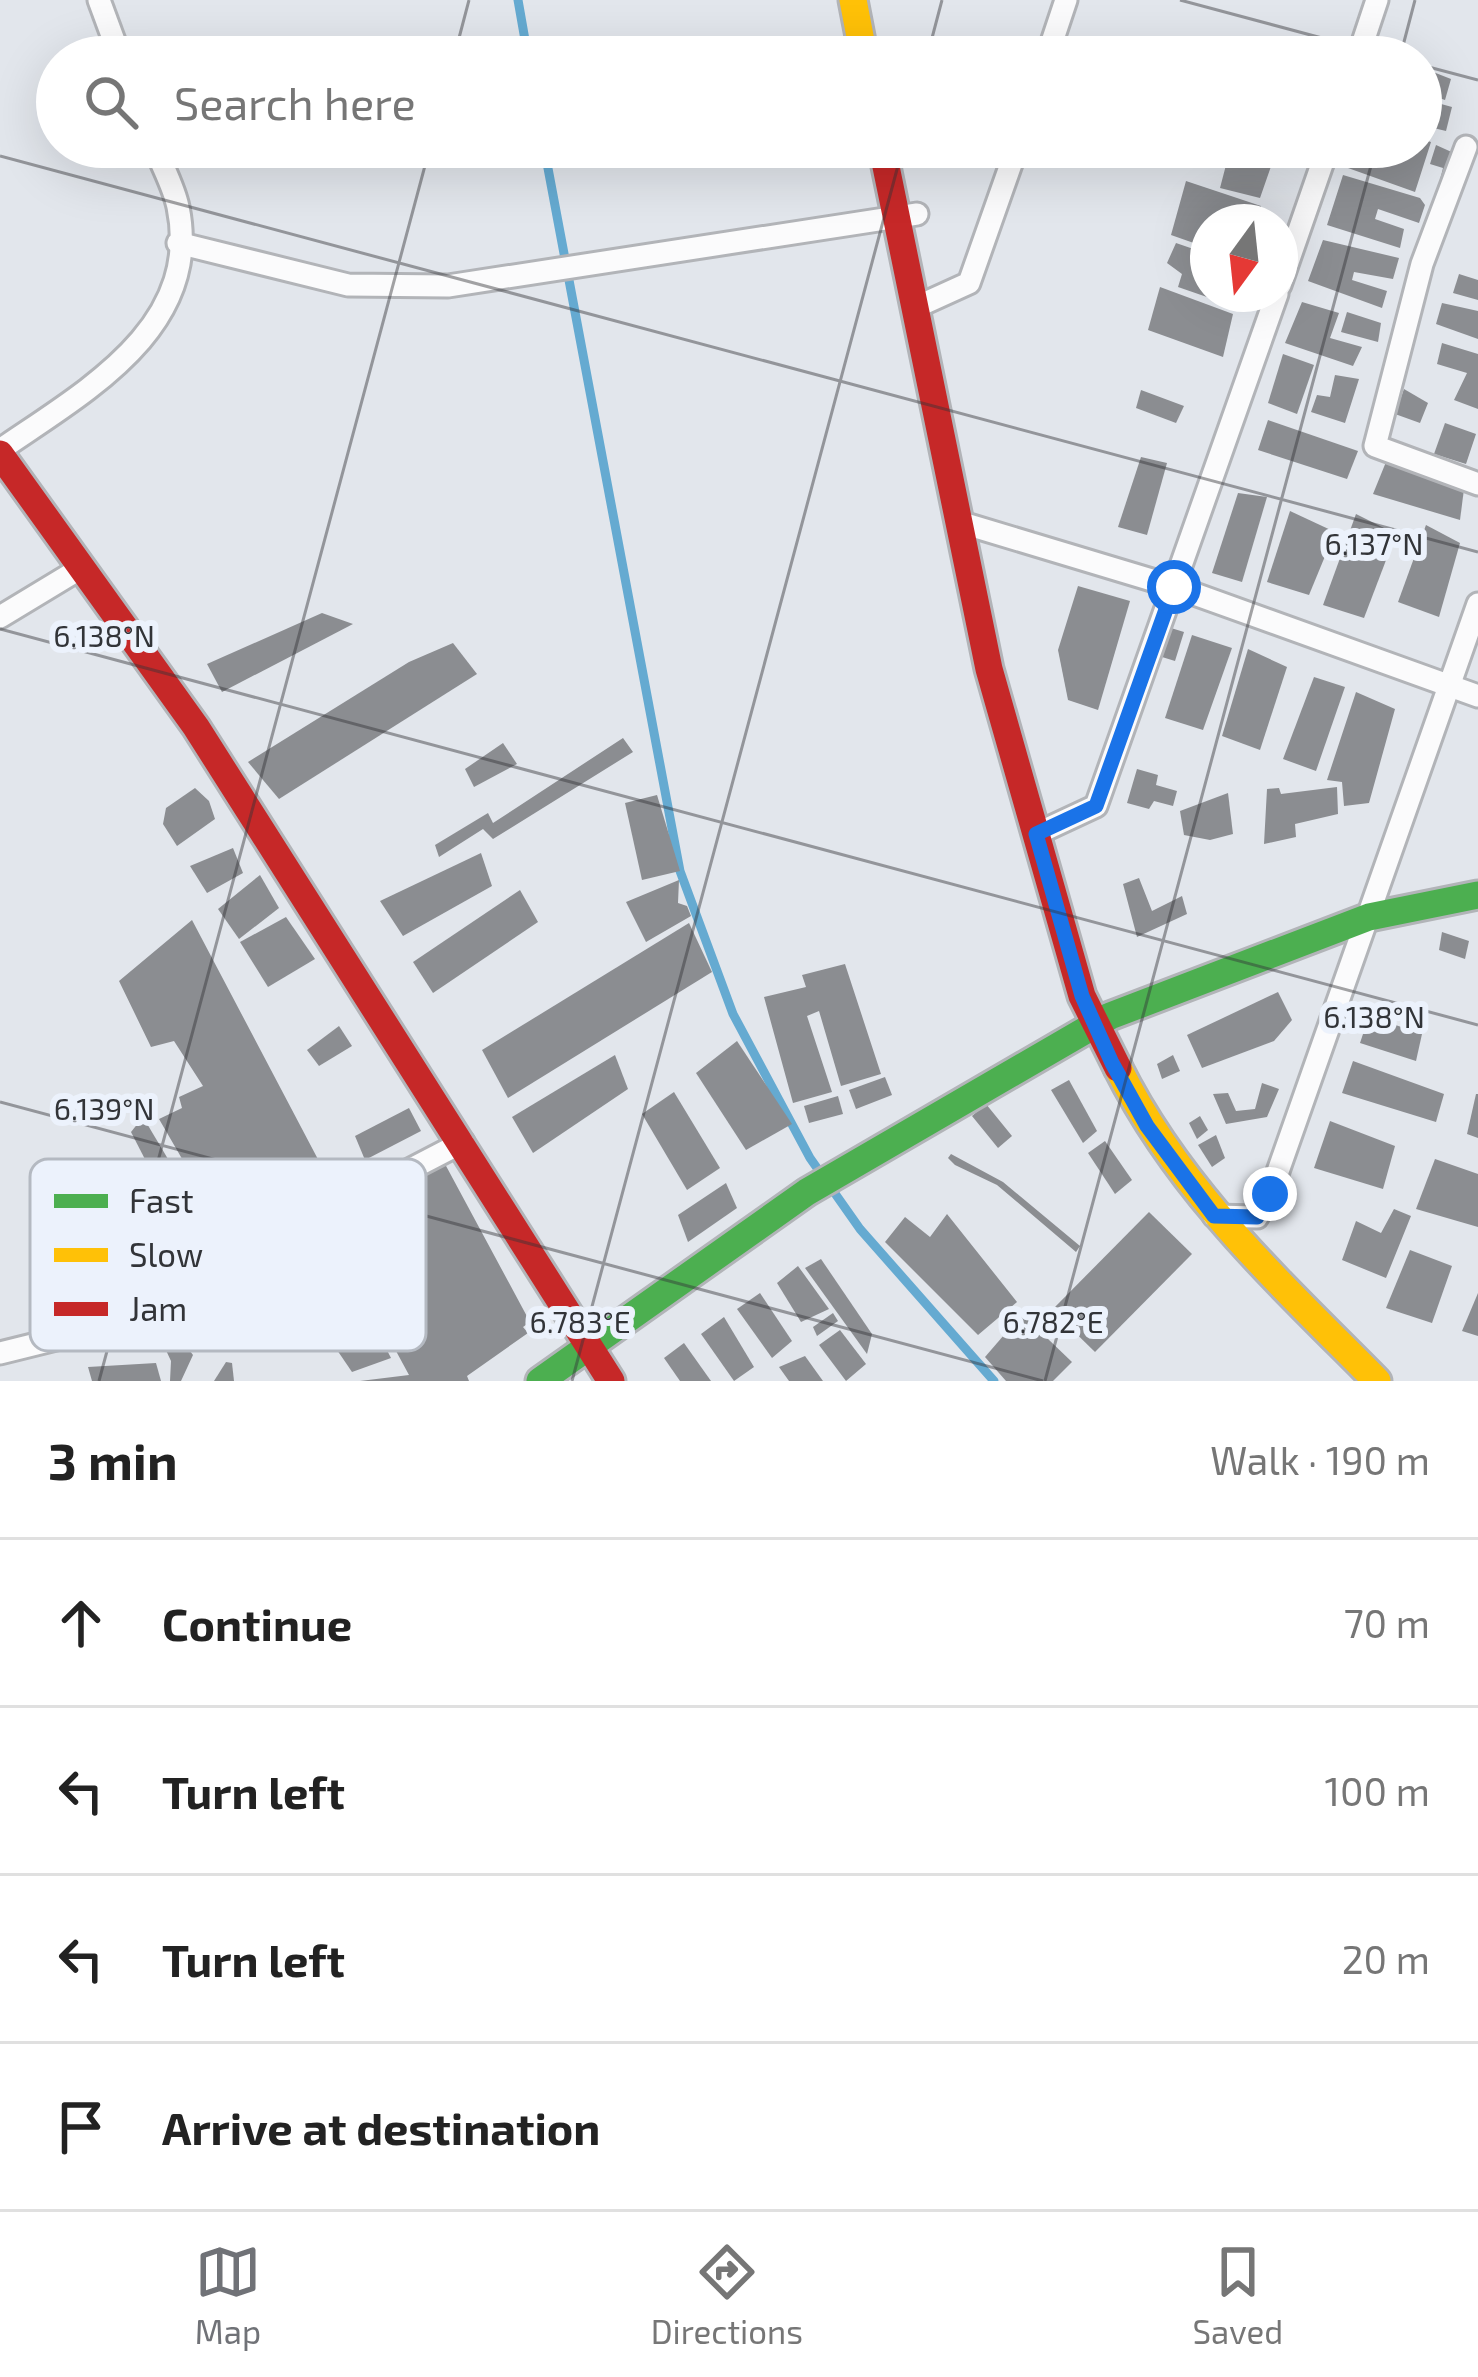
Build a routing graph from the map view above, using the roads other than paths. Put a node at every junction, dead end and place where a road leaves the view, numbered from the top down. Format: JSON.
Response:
{"nodes":[{"id":1,"x":99,"y":0,"type":"edge"},
{"id":2,"x":853,"y":0,"type":"edge"},
{"id":3,"x":1066,"y":0,"type":"edge"},
{"id":4,"x":1377,"y":0,"type":"edge"},
{"id":5,"x":112,"y":36,"type":"edge"},
{"id":6,"x":860,"y":36,"type":"edge"},
{"id":7,"x":1054,"y":36,"type":"edge"},
{"id":8,"x":1365,"y":36,"type":"edge"},
{"id":9,"x":1466,"y":147,"type":"dead end"},
{"id":10,"x":163,"y":168,"type":"edge"},
{"id":11,"x":890,"y":168,"type":"edge"},
{"id":12,"x":1010,"y":168,"type":"edge"},
{"id":13,"x":1321,"y":168,"type":"edge"},
{"id":14,"x":907,"y":217,"type":"junction"},
{"id":15,"x":1298,"y":233,"type":"edge"},
{"id":16,"x":178,"y":243,"type":"junction"},
{"id":17,"x":914,"y":308,"type":"junction"},
{"id":18,"x":1271,"y":312,"type":"edge"},
{"id":19,"x":0,"y":452,"type":"edge"},
{"id":20,"x":1478,"y":484,"type":"edge"},
{"id":21,"x":959,"y":522,"type":"junction"},
{"id":22,"x":81,"y":568,"type":"junction"},
{"id":23,"x":1174,"y":587,"type":"junction"},
{"id":24,"x":1478,"y":604,"type":"edge"},
{"id":25,"x":0,"y":617,"type":"edge"},
{"id":26,"x":1449,"y":687,"type":"junction"},
{"id":27,"x":1478,"y":696,"type":"edge"},
{"id":28,"x":1036,"y":834,"type":"junction"},
{"id":29,"x":1478,"y":895,"type":"edge"},
{"id":30,"x":1369,"y":917,"type":"junction"},
{"id":31,"x":1096,"y":1026,"type":"junction"},
{"id":32,"x":463,"y":1142,"type":"junction"},
{"id":33,"x":426,"y":1161,"type":"edge"},
{"id":34,"x":1214,"y":1216,"type":"junction"},
{"id":35,"x":586,"y":1345,"type":"junction"},
{"id":36,"x":30,"y":1346,"type":"edge"},
{"id":37,"x":0,"y":1353,"type":"edge"},
{"id":38,"x":540,"y":1381,"type":"edge"},
{"id":39,"x":611,"y":1381,"type":"edge"},
{"id":40,"x":1377,"y":1381,"type":"edge"}],
"edges":[{"from":1,"to":5,"type":"street"},
{"from":2,"to":6,"type":"street"},
{"from":3,"to":7,"type":"street"},
{"from":4,"to":8,"type":"street"},
{"from":9,"to":20,"type":"street"},
{"from":10,"to":16,"type":"street"},
{"from":11,"to":14,"type":"street"},
{"from":12,"to":17,"type":"street"},
{"from":13,"to":15,"type":"street"},
{"from":14,"to":16,"type":"street"},
{"from":14,"to":17,"type":"street"},
{"from":16,"to":19,"type":"street"},
{"from":17,"to":21,"type":"street"},
{"from":18,"to":23,"type":"street"},
{"from":19,"to":22,"type":"street"},
{"from":21,"to":23,"type":"street"},
{"from":21,"to":28,"type":"street"},
{"from":22,"to":25,"type":"street"},
{"from":22,"to":32,"type":"street"},
{"from":23,"to":26,"type":"street"},
{"from":23,"to":28,"type":"street"},
{"from":24,"to":26,"type":"street"},
{"from":26,"to":27,"type":"street"},
{"from":26,"to":30,"type":"street"},
{"from":28,"to":31,"type":"street"},
{"from":29,"to":30,"type":"street"},
{"from":30,"to":31,"type":"street"},
{"from":30,"to":34,"type":"street"},
{"from":31,"to":34,"type":"street"},
{"from":31,"to":35,"type":"street"},
{"from":32,"to":33,"type":"street"},
{"from":32,"to":35,"type":"street"},
{"from":34,"to":40,"type":"street"},
{"from":35,"to":38,"type":"street"},
{"from":35,"to":39,"type":"street"},
{"from":36,"to":37,"type":"street"}]}
